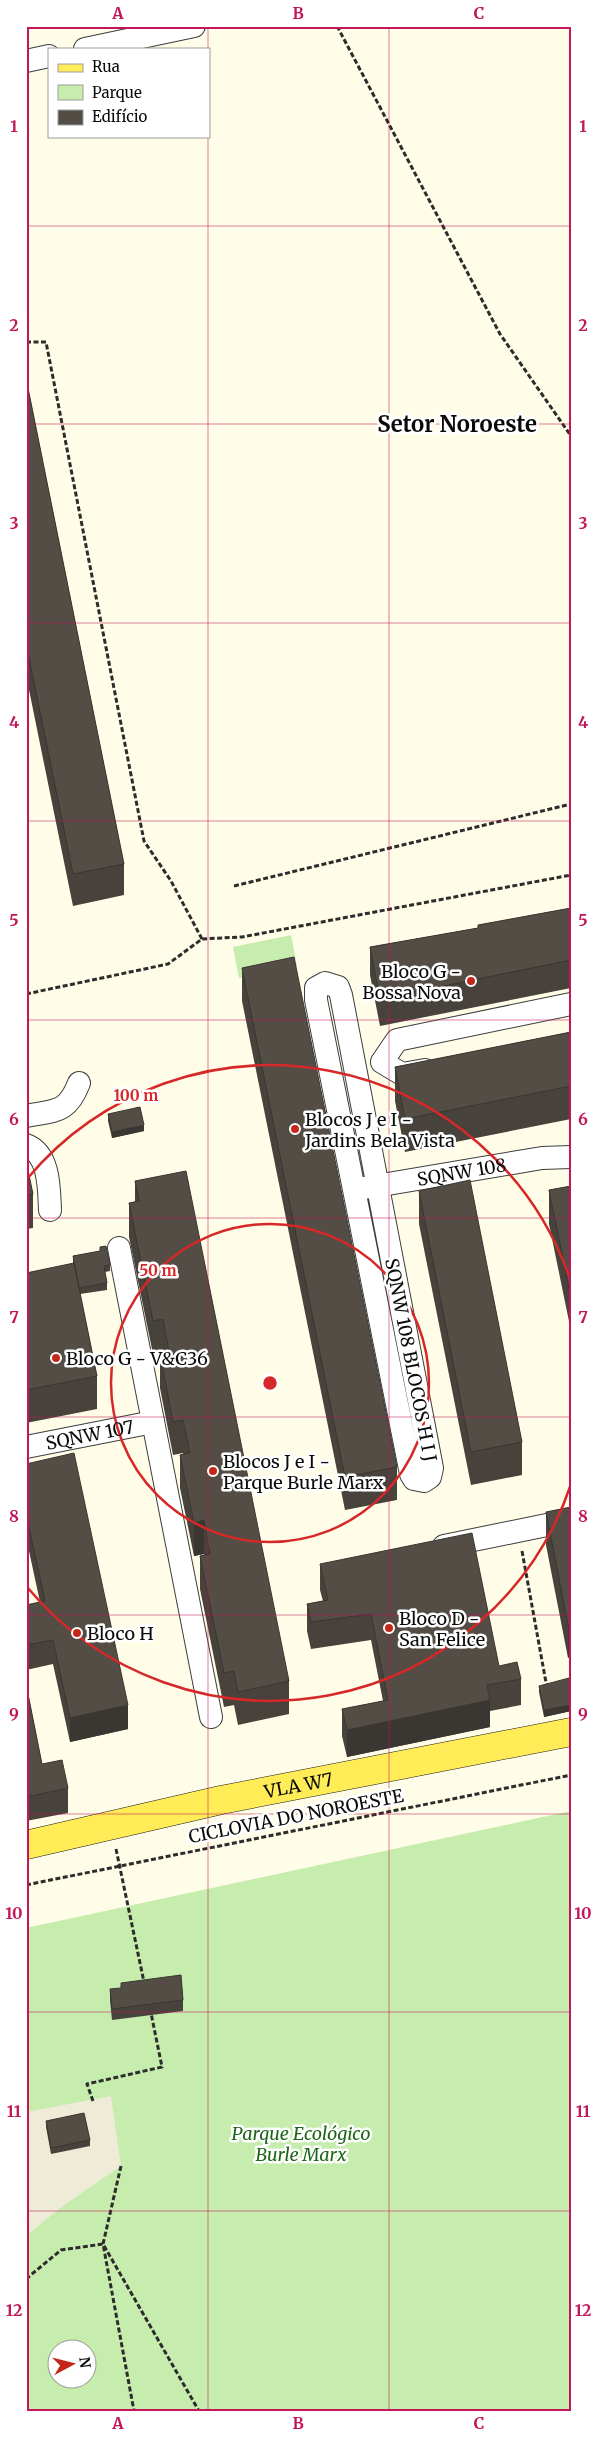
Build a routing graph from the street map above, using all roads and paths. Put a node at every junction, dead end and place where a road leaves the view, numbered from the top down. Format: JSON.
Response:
{"nodes":[{"id":1,"x":194,"y":26,"type":"edge"},
{"id":2,"x":337,"y":26,"type":"edge"},
{"id":3,"x":90,"y":48,"type":"edge"},
{"id":4,"x":48,"y":56,"type":"edge"},
{"id":5,"x":26,"y":61,"type":"edge"},
{"id":6,"x":26,"y":342,"type":"edge"},
{"id":7,"x":571,"y":436,"type":"edge"},
{"id":8,"x":571,"y":804,"type":"edge"},
{"id":9,"x":571,"y":874,"type":"edge"},
{"id":10,"x":234,"y":886,"type":"dead end"},
{"id":11,"x":202,"y":939,"type":"junction"},
{"id":12,"x":26,"y":994,"type":"edge"},
{"id":13,"x":571,"y":1004,"type":"edge"},
{"id":14,"x":449,"y":1066,"type":"edge"},
{"id":15,"x":79,"y":1083,"type":"dead end"},
{"id":16,"x":26,"y":1116,"type":"edge"},
{"id":17,"x":26,"y":1145,"type":"edge"},
{"id":18,"x":571,"y":1157,"type":"edge"},
{"id":19,"x":378,"y":1186,"type":"junction"},
{"id":20,"x":353,"y":1191,"type":"junction"},
{"id":21,"x":50,"y":1210,"type":"dead end"},
{"id":22,"x":119,"y":1248,"type":"dead end"},
{"id":23,"x":153,"y":1422,"type":"junction"},
{"id":24,"x":26,"y":1447,"type":"edge"},
{"id":25,"x":571,"y":1520,"type":"edge"},
{"id":26,"x":518,"y":1531,"type":"junction"},
{"id":27,"x":424,"y":1550,"type":"edge"},
{"id":28,"x":548,"y":1696,"type":"edge"},
{"id":29,"x":211,"y":1717,"type":"dead end"},
{"id":30,"x":571,"y":1732,"type":"edge"},
{"id":31,"x":571,"y":1775,"type":"edge"},
{"id":32,"x":111,"y":1826,"type":"junction"},
{"id":33,"x":26,"y":1845,"type":"edge"},
{"id":34,"x":121,"y":1866,"type":"junction"},
{"id":35,"x":26,"y":1885,"type":"edge"},
{"id":36,"x":146,"y":1990,"type":"edge"},
{"id":37,"x":150,"y":2010,"type":"edge"},
{"id":38,"x":93,"y":2101,"type":"dead end"},
{"id":39,"x":121,"y":2166,"type":"dead end"},
{"id":40,"x":103,"y":2244,"type":"junction"},
{"id":41,"x":26,"y":2279,"type":"edge"},
{"id":42,"x":134,"y":2411,"type":"edge"},
{"id":43,"x":198,"y":2411,"type":"edge"}],
"edges":[{"from":1,"to":3,"type":"street"},
{"from":2,"to":7,"type":"path"},
{"from":4,"to":5,"type":"street"},
{"from":6,"to":11,"type":"path"},
{"from":8,"to":10,"type":"path"},
{"from":9,"to":11,"type":"path"},
{"from":11,"to":12,"type":"path"},
{"from":13,"to":14,"type":"street"},
{"from":15,"to":16,"type":"street"},
{"from":17,"to":21,"type":"street"},
{"from":18,"to":19,"type":"street","name":"SQNW 108"},
{"from":19,"to":20,"type":"street","name":"SQNW 108"},
{"from":19,"to":20,"type":"street","name":"SQNW 108 BLOCOS H I J"},
{"from":19,"to":20,"type":"street","name":"SQNW 108 BLOCOS H I J"},
{"from":22,"to":23,"type":"street"},
{"from":23,"to":24,"type":"street","name":"SQNW 107"},
{"from":23,"to":29,"type":"street"},
{"from":25,"to":26,"type":"street"},
{"from":26,"to":27,"type":"street"},
{"from":26,"to":28,"type":"path"},
{"from":30,"to":32,"type":"main road","name":"VLA W7"},
{"from":31,"to":34,"type":"path","name":"CICLOVIA DO NOROESTE"},
{"from":32,"to":33,"type":"main road","name":"VLA W7"},
{"from":32,"to":34,"type":"path"},
{"from":34,"to":35,"type":"path","name":"CICLOVIA DO NOROESTE"},
{"from":34,"to":36,"type":"path"},
{"from":37,"to":38,"type":"path"},
{"from":39,"to":40,"type":"path"},
{"from":40,"to":41,"type":"path"},
{"from":40,"to":42,"type":"path"},
{"from":40,"to":43,"type":"path"}]}
